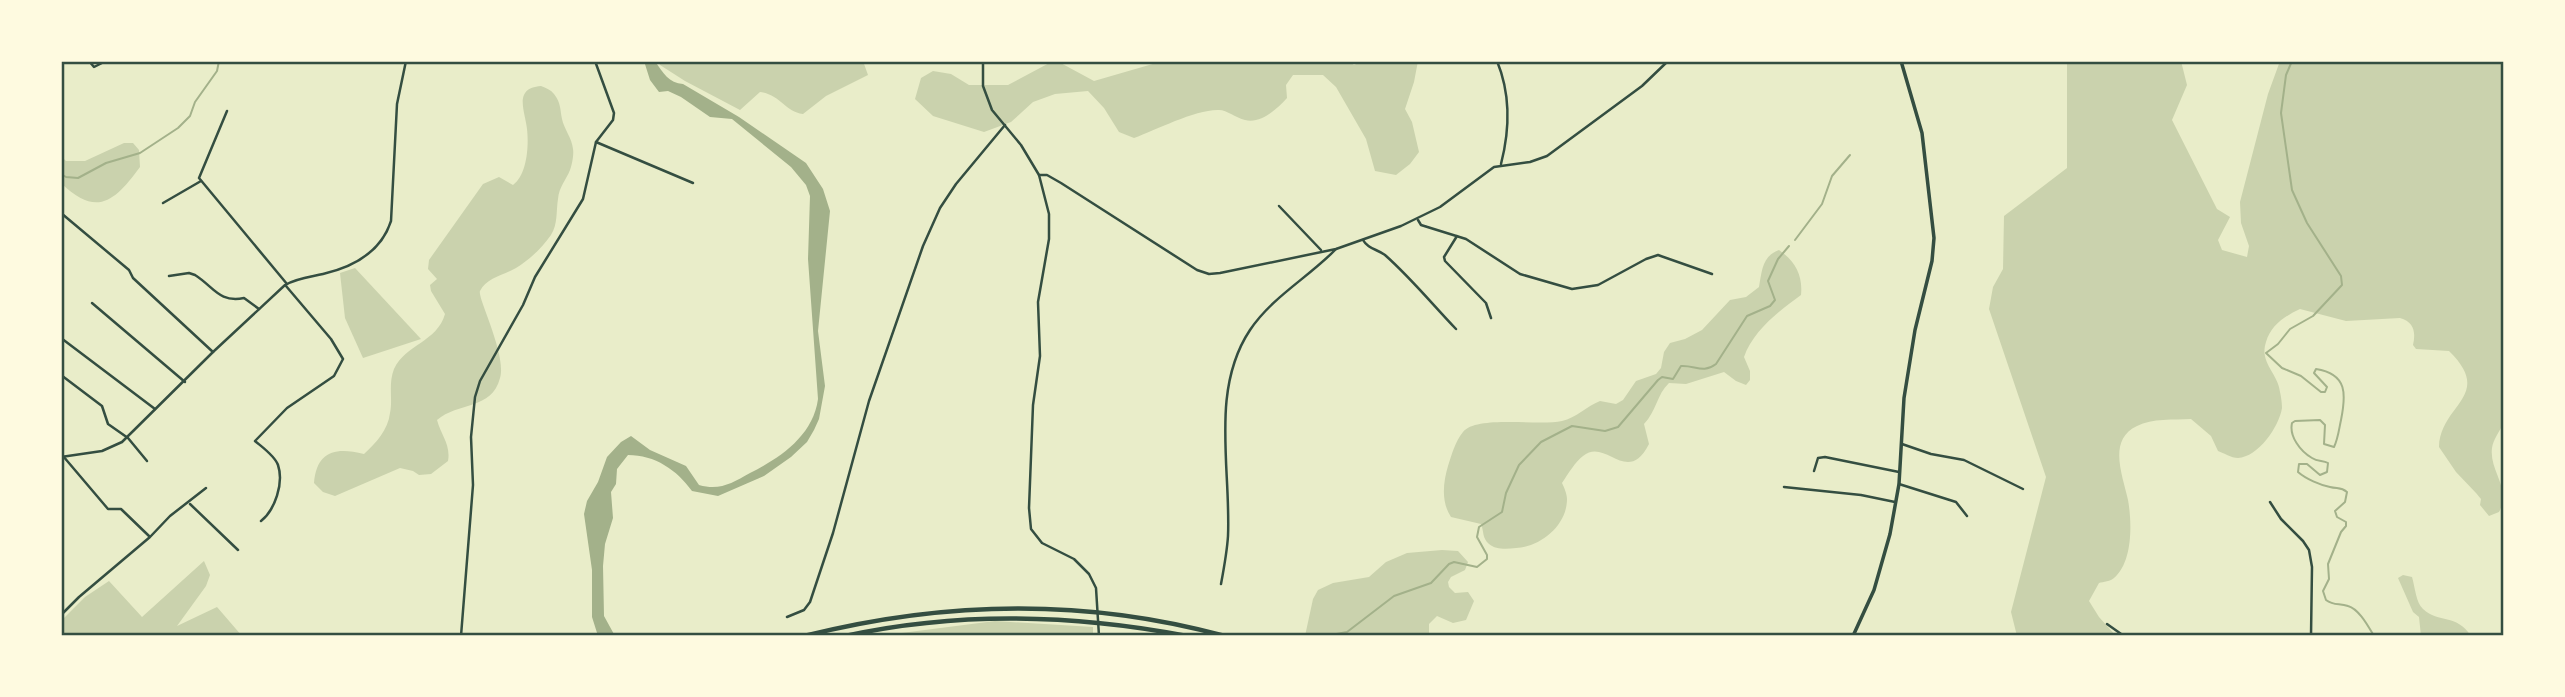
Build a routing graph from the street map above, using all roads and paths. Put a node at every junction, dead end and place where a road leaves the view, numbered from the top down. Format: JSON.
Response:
{"nodes":[{"id":1,"x":89,"y":61,"type":"edge"},
{"id":2,"x":106,"y":61,"type":"edge"},
{"id":3,"x":406,"y":61,"type":"edge"},
{"id":4,"x":595,"y":61,"type":"edge"},
{"id":5,"x":983,"y":61,"type":"edge"},
{"id":6,"x":1497,"y":61,"type":"edge"},
{"id":7,"x":1668,"y":61,"type":"edge"},
{"id":8,"x":1900,"y":61,"type":"edge"},
{"id":9,"x":227,"y":111,"type":"dead end"},
{"id":10,"x":1005,"y":125,"type":"junction"},
{"id":11,"x":596,"y":142,"type":"junction"},
{"id":12,"x":1501,"y":165,"type":"junction"},
{"id":13,"x":1039,"y":175,"type":"junction"},
{"id":14,"x":201,"y":181,"type":"junction"},
{"id":15,"x":693,"y":183,"type":"dead end"},
{"id":16,"x":163,"y":203,"type":"dead end"},
{"id":17,"x":1279,"y":206,"type":"dead end"},
{"id":18,"x":61,"y":213,"type":"edge"},
{"id":19,"x":1417,"y":219,"type":"junction"},
{"id":20,"x":1457,"y":236,"type":"junction"},
{"id":21,"x":1363,"y":240,"type":"junction"},
{"id":22,"x":1336,"y":248,"type":"junction"},
{"id":23,"x":1321,"y":250,"type":"junction"},
{"id":24,"x":1712,"y":274,"type":"dead end"},
{"id":25,"x":169,"y":276,"type":"dead end"},
{"id":26,"x":286,"y":284,"type":"junction"},
{"id":27,"x":92,"y":303,"type":"dead end"},
{"id":28,"x":259,"y":309,"type":"junction"},
{"id":29,"x":1491,"y":318,"type":"dead end"},
{"id":30,"x":1456,"y":329,"type":"dead end"},
{"id":31,"x":61,"y":338,"type":"edge"},
{"id":32,"x":214,"y":352,"type":"junction"},
{"id":33,"x":61,"y":375,"type":"edge"},
{"id":34,"x":185,"y":382,"type":"junction"},
{"id":35,"x":155,"y":410,"type":"junction"},
{"id":36,"x":128,"y":438,"type":"junction"},
{"id":37,"x":1901,"y":443,"type":"junction"},
{"id":38,"x":62,"y":456,"type":"edge"},
{"id":39,"x":147,"y":461,"type":"dead end"},
{"id":40,"x":1814,"y":471,"type":"dead end"},
{"id":41,"x":1899,"y":472,"type":"junction"},
{"id":42,"x":1899,"y":484,"type":"junction"},
{"id":43,"x":1784,"y":486,"type":"dead end"},
{"id":44,"x":205,"y":488,"type":"dead end"},
{"id":45,"x":2023,"y":489,"type":"dead end"},
{"id":46,"x":2270,"y":502,"type":"dead end"},
{"id":47,"x":189,"y":503,"type":"junction"},
{"id":48,"x":1895,"y":503,"type":"junction"},
{"id":49,"x":1967,"y":516,"type":"dead end"},
{"id":50,"x":261,"y":521,"type":"dead end"},
{"id":51,"x":150,"y":537,"type":"junction"},
{"id":52,"x":238,"y":550,"type":"dead end"},
{"id":53,"x":1221,"y":584,"type":"dead end"},
{"id":54,"x":61,"y":615,"type":"edge"},
{"id":55,"x":787,"y":617,"type":"dead end"},
{"id":56,"x":2107,"y":624,"type":"dead end"},
{"id":57,"x":1098,"y":634,"type":"edge"},
{"id":58,"x":461,"y":636,"type":"edge"},
{"id":59,"x":804,"y":636,"type":"edge"},
{"id":60,"x":845,"y":636,"type":"edge"},
{"id":61,"x":1187,"y":636,"type":"edge"},
{"id":62,"x":1225,"y":636,"type":"edge"},
{"id":63,"x":1853,"y":636,"type":"edge"},
{"id":64,"x":2124,"y":636,"type":"edge"},
{"id":65,"x":2311,"y":636,"type":"edge"}],
"edges":[{"from":1,"to":2,"type":"street"},
{"from":3,"to":26,"type":"street"},
{"from":4,"to":11,"type":"street"},
{"from":5,"to":10,"type":"street"},
{"from":6,"to":12,"type":"street"},
{"from":7,"to":12,"type":"street"},
{"from":8,"to":37,"type":"street"},
{"from":9,"to":14,"type":"street"},
{"from":10,"to":13,"type":"street"},
{"from":10,"to":55,"type":"street"},
{"from":11,"to":15,"type":"street"},
{"from":11,"to":58,"type":"street"},
{"from":12,"to":19,"type":"street"},
{"from":13,"to":23,"type":"street"},
{"from":13,"to":57,"type":"street"},
{"from":14,"to":16,"type":"street"},
{"from":14,"to":26,"type":"street"},
{"from":17,"to":23,"type":"street"},
{"from":18,"to":32,"type":"street"},
{"from":19,"to":20,"type":"street"},
{"from":19,"to":21,"type":"street"},
{"from":20,"to":24,"type":"street"},
{"from":20,"to":29,"type":"street"},
{"from":21,"to":22,"type":"street"},
{"from":21,"to":30,"type":"street"},
{"from":22,"to":23,"type":"street"},
{"from":22,"to":53,"type":"street"},
{"from":25,"to":28,"type":"street"},
{"from":26,"to":28,"type":"street"},
{"from":26,"to":50,"type":"street"},
{"from":27,"to":34,"type":"street"},
{"from":28,"to":32,"type":"street"},
{"from":31,"to":35,"type":"street"},
{"from":32,"to":34,"type":"street"},
{"from":33,"to":36,"type":"street"},
{"from":34,"to":35,"type":"street"},
{"from":35,"to":36,"type":"street"},
{"from":36,"to":38,"type":"street"},
{"from":36,"to":39,"type":"street"},
{"from":37,"to":41,"type":"street"},
{"from":37,"to":45,"type":"street"},
{"from":38,"to":51,"type":"street"},
{"from":40,"to":41,"type":"street"},
{"from":41,"to":42,"type":"street"},
{"from":42,"to":48,"type":"street"},
{"from":42,"to":49,"type":"street"},
{"from":43,"to":48,"type":"street"},
{"from":44,"to":47,"type":"street"},
{"from":46,"to":65,"type":"street"},
{"from":47,"to":51,"type":"street"},
{"from":47,"to":52,"type":"street"},
{"from":48,"to":63,"type":"street"},
{"from":51,"to":54,"type":"street"},
{"from":56,"to":64,"type":"street"},
{"from":59,"to":62,"type":"highway"},
{"from":60,"to":61,"type":"highway"}]}
